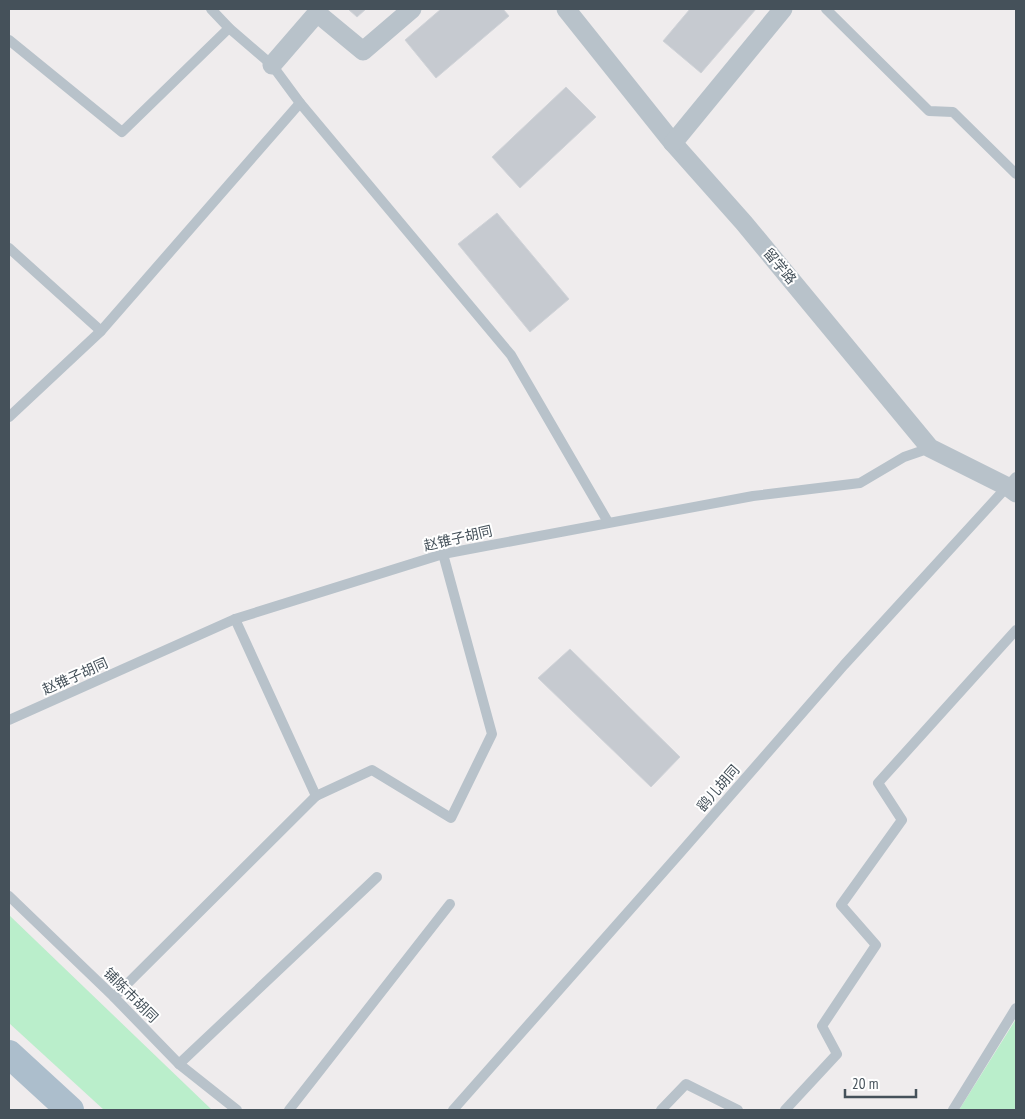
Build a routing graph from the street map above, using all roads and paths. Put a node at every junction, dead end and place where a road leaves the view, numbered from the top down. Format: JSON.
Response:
{"nodes":[{"id":1,"x":211,"y":9,"type":"edge"},
{"id":2,"x":412,"y":9,"type":"edge"},
{"id":3,"x":566,"y":9,"type":"edge"},
{"id":4,"x":782,"y":9,"type":"edge"},
{"id":5,"x":826,"y":9,"type":"edge"},
{"id":6,"x":316,"y":11,"type":"edge"},
{"id":7,"x":229,"y":28,"type":"junction"},
{"id":8,"x":9,"y":40,"type":"edge"},
{"id":9,"x":272,"y":65,"type":"junction"},
{"id":10,"x":300,"y":103,"type":"junction"},
{"id":11,"x":674,"y":143,"type":"junction"},
{"id":12,"x":1016,"y":174,"type":"edge"},
{"id":13,"x":9,"y":248,"type":"edge"},
{"id":14,"x":101,"y":331,"type":"junction"},
{"id":15,"x":9,"y":417,"type":"edge"},
{"id":16,"x":930,"y":448,"type":"junction"},
{"id":17,"x":1013,"y":486,"type":"edge"},
{"id":18,"x":608,"y":522,"type":"junction"},
{"id":19,"x":443,"y":554,"type":"junction"},
{"id":20,"x":235,"y":619,"type":"junction"},
{"id":21,"x":1016,"y":630,"type":"edge"},
{"id":22,"x":9,"y":720,"type":"edge"},
{"id":23,"x":316,"y":796,"type":"junction"},
{"id":24,"x":378,"y":876,"type":"dead end"},
{"id":25,"x":9,"y":896,"type":"edge"},
{"id":26,"x":450,"y":904,"type":"dead end"},
{"id":27,"x":114,"y":997,"type":"junction"},
{"id":28,"x":1016,"y":1008,"type":"edge"},
{"id":29,"x":9,"y":1054,"type":"edge"},
{"id":30,"x":179,"y":1064,"type":"junction"},
{"id":31,"x":70,"y":1110,"type":"edge"},
{"id":32,"x":236,"y":1110,"type":"edge"},
{"id":33,"x":289,"y":1110,"type":"edge"},
{"id":34,"x":453,"y":1110,"type":"edge"},
{"id":35,"x":661,"y":1110,"type":"edge"},
{"id":36,"x":738,"y":1110,"type":"edge"},
{"id":37,"x":785,"y":1110,"type":"edge"},
{"id":38,"x":953,"y":1110,"type":"edge"}],
"edges":[{"from":1,"to":7,"type":"lane"},
{"from":2,"to":6,"type":"street"},
{"from":3,"to":11,"type":"street","name":"留学路"},
{"from":4,"to":11,"type":"street"},
{"from":5,"to":12,"type":"lane"},
{"from":6,"to":9,"type":"street"},
{"from":7,"to":8,"type":"lane"},
{"from":7,"to":9,"type":"lane"},
{"from":9,"to":10,"type":"lane"},
{"from":10,"to":14,"type":"lane"},
{"from":10,"to":18,"type":"lane"},
{"from":11,"to":16,"type":"street","name":"留学路"},
{"from":13,"to":14,"type":"lane"},
{"from":14,"to":15,"type":"lane"},
{"from":16,"to":17,"type":"street","name":"留学路"},
{"from":16,"to":18,"type":"lane","name":"赵锥子胡同"},
{"from":17,"to":34,"type":"lane","name":"鹞儿胡同"},
{"from":18,"to":19,"type":"lane","name":"赵锥子胡同"},
{"from":19,"to":20,"type":"lane","name":"赵锥子胡同"},
{"from":19,"to":23,"type":"lane"},
{"from":20,"to":22,"type":"lane","name":"赵锥子胡同"},
{"from":20,"to":23,"type":"lane"},
{"from":21,"to":37,"type":"lane"},
{"from":23,"to":27,"type":"lane"},
{"from":24,"to":30,"type":"lane"},
{"from":25,"to":27,"type":"lane","name":"铺陈市胡同"},
{"from":26,"to":33,"type":"lane"},
{"from":27,"to":30,"type":"lane","name":"铺陈市胡同"},
{"from":28,"to":38,"type":"lane"},
{"from":29,"to":31,"type":"main road"},
{"from":30,"to":32,"type":"lane","name":"铺陈市胡同"},
{"from":35,"to":36,"type":"lane"}]}
